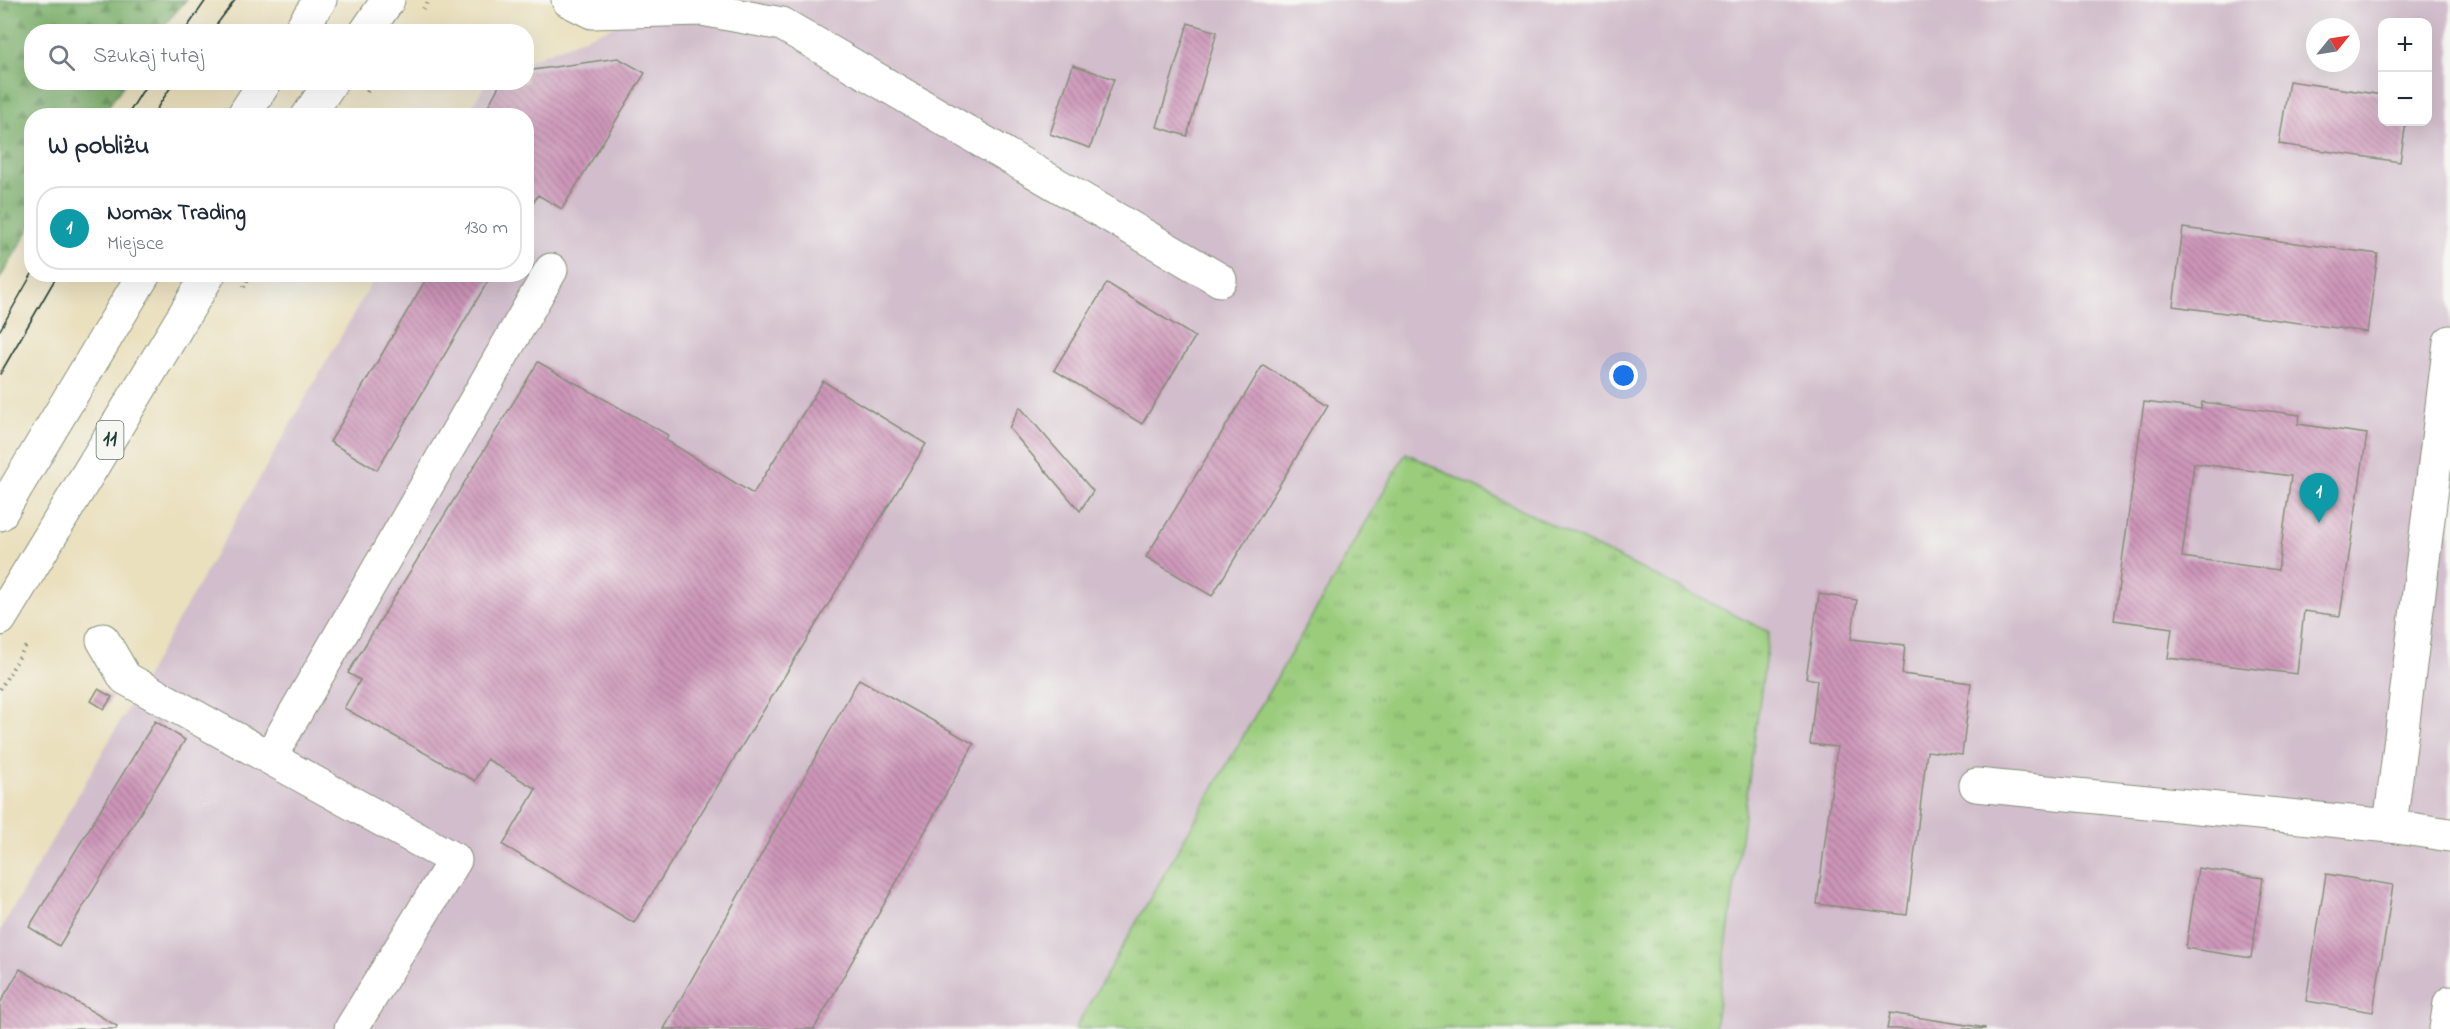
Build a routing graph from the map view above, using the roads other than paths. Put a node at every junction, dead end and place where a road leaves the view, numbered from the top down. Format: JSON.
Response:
{"nodes":[{"id":1,"x":320,"y":0,"type":"edge"},
{"id":2,"x":388,"y":0,"type":"edge"},
{"id":3,"x":568,"y":0,"type":"edge"},
{"id":4,"x":304,"y":24,"type":"edge"},
{"id":5,"x":372,"y":24,"type":"edge"},
{"id":6,"x":260,"y":90,"type":"edge"},
{"id":7,"x":326,"y":90,"type":"edge"},
{"id":8,"x":248,"y":108,"type":"edge"},
{"id":9,"x":313,"y":108,"type":"edge"},
{"id":10,"x":551,"y":270,"type":"dead end"},
{"id":11,"x":1220,"y":280,"type":"dead end"},
{"id":12,"x":139,"y":282,"type":"edge"},
{"id":13,"x":204,"y":282,"type":"edge"},
{"id":14,"x":2450,"y":342,"type":"edge"},
{"id":15,"x":0,"y":514,"type":"edge"},
{"id":16,"x":0,"y":619,"type":"edge"},
{"id":17,"x":103,"y":640,"type":"dead end"},
{"id":18,"x":270,"y":757,"type":"junction"},
{"id":19,"x":1976,"y":785,"type":"dead end"},
{"id":20,"x":2390,"y":826,"type":"junction"},
{"id":21,"x":2450,"y":835,"type":"edge"},
{"id":22,"x":2450,"y":1003,"type":"edge"},
{"id":23,"x":351,"y":1029,"type":"edge"},
{"id":24,"x":2446,"y":1029,"type":"edge"}],
"edges":[{"from":1,"to":4,"type":"main road"},
{"from":2,"to":5,"type":"main road"},
{"from":3,"to":11,"type":"main road"},
{"from":6,"to":8,"type":"main road"},
{"from":7,"to":9,"type":"main road"},
{"from":10,"to":18,"type":"main road"},
{"from":12,"to":15,"type":"main road","number":"11"},
{"from":13,"to":16,"type":"main road","number":"11"},
{"from":14,"to":20,"type":"main road"},
{"from":17,"to":18,"type":"main road"},
{"from":18,"to":23,"type":"main road"},
{"from":19,"to":20,"type":"main road"},
{"from":20,"to":21,"type":"main road"},
{"from":22,"to":24,"type":"main road"}]}
